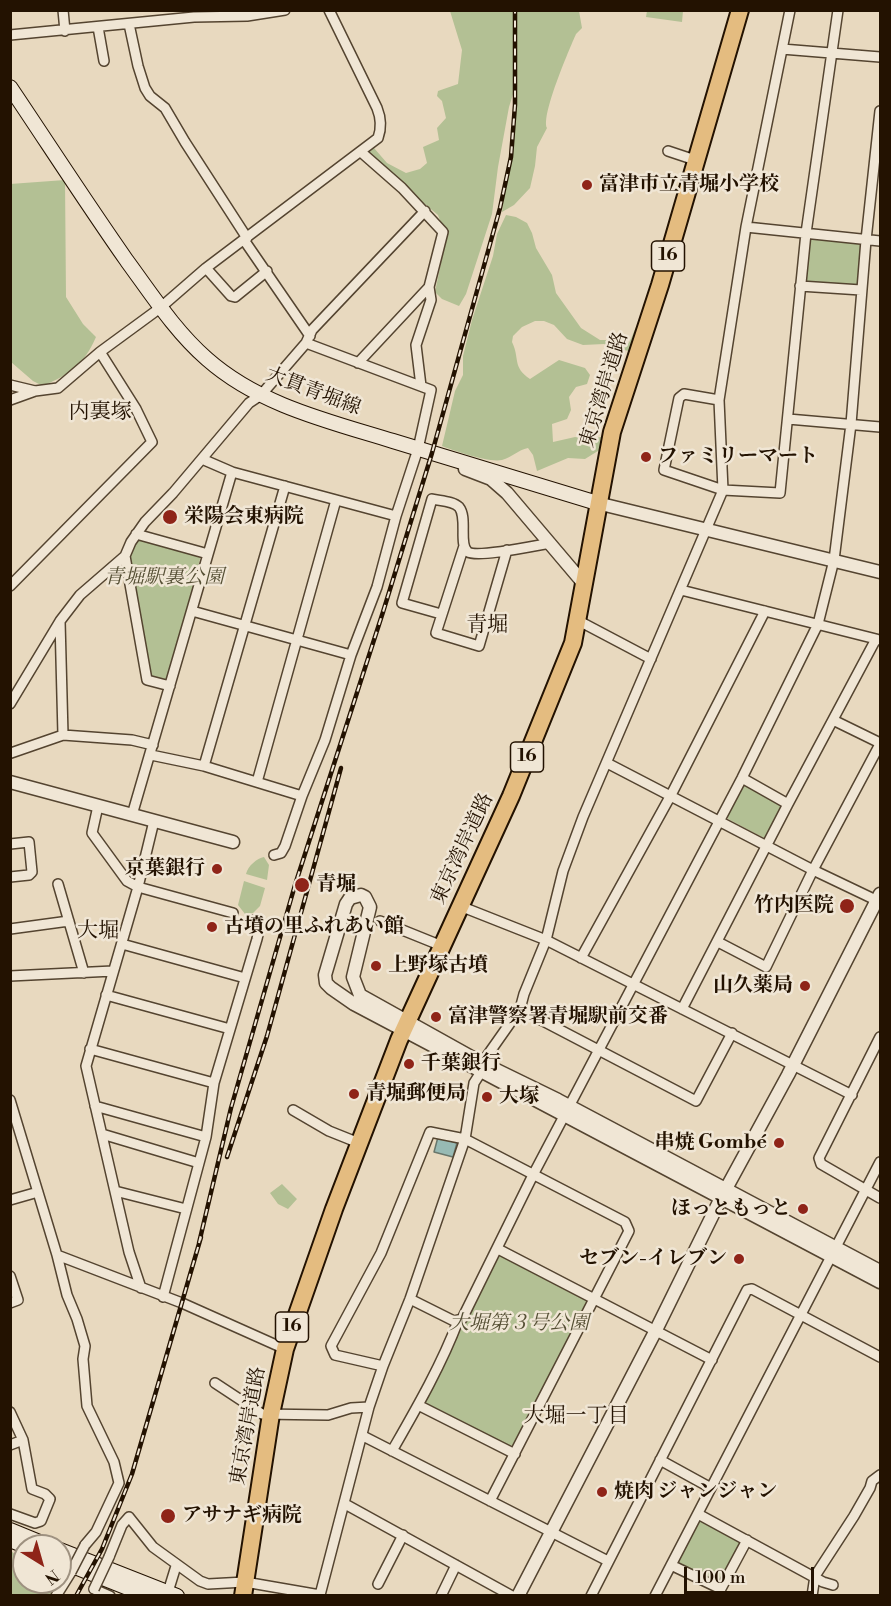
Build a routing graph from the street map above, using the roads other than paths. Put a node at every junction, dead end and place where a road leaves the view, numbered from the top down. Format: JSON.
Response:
{"nodes":[{"id":1,"x":63,"y":10,"type":"edge"},
{"id":2,"x":166,"y":10,"type":"edge"},
{"id":3,"x":329,"y":10,"type":"edge"},
{"id":4,"x":740,"y":10,"type":"edge"},
{"id":5,"x":790,"y":10,"type":"edge"},
{"id":6,"x":838,"y":10,"type":"edge"},
{"id":7,"x":278,"y":11,"type":"edge"},
{"id":8,"x":169,"y":21,"type":"junction"},
{"id":9,"x":129,"y":24,"type":"junction"},
{"id":10,"x":98,"y":27,"type":"junction"},
{"id":11,"x":65,"y":31,"type":"junction"},
{"id":12,"x":10,"y":35,"type":"edge"},
{"id":13,"x":782,"y":49,"type":"junction"},
{"id":14,"x":832,"y":53,"type":"junction"},
{"id":15,"x":880,"y":57,"type":"edge"},
{"id":16,"x":104,"y":61,"type":"dead end"},
{"id":17,"x":10,"y":87,"type":"edge"},
{"id":18,"x":880,"y":111,"type":"edge"},
{"id":19,"x":668,"y":151,"type":"dead end"},
{"id":20,"x":361,"y":152,"type":"junction"},
{"id":21,"x":695,"y":160,"type":"junction"},
{"id":22,"x":425,"y":211,"type":"junction"},
{"id":23,"x":746,"y":227,"type":"junction"},
{"id":24,"x":806,"y":233,"type":"junction"},
{"id":25,"x":246,"y":239,"type":"junction"},
{"id":26,"x":866,"y":240,"type":"junction"},
{"id":27,"x":880,"y":241,"type":"edge"},
{"id":28,"x":206,"y":268,"type":"junction"},
{"id":29,"x":267,"y":271,"type":"junction"},
{"id":30,"x":800,"y":286,"type":"junction"},
{"id":31,"x":429,"y":287,"type":"junction"},
{"id":32,"x":861,"y":290,"type":"junction"},
{"id":33,"x":160,"y":308,"type":"junction"},
{"id":34,"x":308,"y":339,"type":"junction"},
{"id":35,"x":100,"y":352,"type":"junction"},
{"id":36,"x":358,"y":363,"type":"junction"},
{"id":37,"x":10,"y":385,"type":"edge"},
{"id":38,"x":421,"y":386,"type":"junction"},
{"id":39,"x":35,"y":392,"type":"junction"},
{"id":40,"x":261,"y":396,"type":"junction"},
{"id":41,"x":10,"y":400,"type":"edge"},
{"id":42,"x":719,"y":400,"type":"junction"},
{"id":43,"x":788,"y":419,"type":"junction"},
{"id":44,"x":850,"y":424,"type":"junction"},
{"id":45,"x":880,"y":427,"type":"edge"},
{"id":46,"x":418,"y":449,"type":"junction"},
{"id":47,"x":432,"y":453,"type":"junction"},
{"id":48,"x":202,"y":459,"type":"junction"},
{"id":49,"x":232,"y":472,"type":"junction"},
{"id":50,"x":285,"y":486,"type":"junction"},
{"id":51,"x":723,"y":490,"type":"junction"},
{"id":52,"x":336,"y":500,"type":"junction"},
{"id":53,"x":597,"y":503,"type":"junction"},
{"id":54,"x":396,"y":516,"type":"junction"},
{"id":55,"x":708,"y":530,"type":"junction"},
{"id":56,"x":136,"y":534,"type":"junction"},
{"id":57,"x":551,"y":543,"type":"junction"},
{"id":58,"x":464,"y":546,"type":"junction"},
{"id":59,"x":507,"y":550,"type":"junction"},
{"id":60,"x":208,"y":554,"type":"junction"},
{"id":61,"x":125,"y":556,"type":"junction"},
{"id":62,"x":834,"y":560,"type":"junction"},
{"id":63,"x":880,"y":572,"type":"edge"},
{"id":64,"x":585,"y":585,"type":"junction"},
{"id":65,"x":10,"y":586,"type":"edge"},
{"id":66,"x":681,"y":590,"type":"junction"},
{"id":67,"x":192,"y":611,"type":"junction"},
{"id":68,"x":765,"y":611,"type":"junction"},
{"id":69,"x":441,"y":614,"type":"junction"},
{"id":70,"x":60,"y":621,"type":"junction"},
{"id":71,"x":579,"y":621,"type":"junction"},
{"id":72,"x":818,"y":624,"type":"junction"},
{"id":73,"x":243,"y":626,"type":"junction"},
{"id":74,"x":878,"y":640,"type":"edge"},
{"id":75,"x":296,"y":641,"type":"junction"},
{"id":76,"x":351,"y":655,"type":"junction"},
{"id":77,"x":651,"y":659,"type":"junction"},
{"id":78,"x":170,"y":686,"type":"junction"},
{"id":79,"x":10,"y":704,"type":"edge"},
{"id":80,"x":833,"y":720,"type":"junction"},
{"id":81,"x":63,"y":735,"type":"junction"},
{"id":82,"x":880,"y":744,"type":"edge"},
{"id":83,"x":152,"y":750,"type":"junction"},
{"id":84,"x":11,"y":753,"type":"edge"},
{"id":85,"x":607,"y":763,"type":"junction"},
{"id":86,"x":204,"y":766,"type":"junction"},
{"id":87,"x":742,"y":778,"type":"junction"},
{"id":88,"x":10,"y":782,"type":"edge"},
{"id":89,"x":257,"y":782,"type":"junction"},
{"id":90,"x":671,"y":795,"type":"junction"},
{"id":91,"x":302,"y":796,"type":"junction"},
{"id":92,"x":788,"y":804,"type":"junction"},
{"id":93,"x":98,"y":806,"type":"junction"},
{"id":94,"x":132,"y":815,"type":"junction"},
{"id":95,"x":154,"y":821,"type":"junction"},
{"id":96,"x":718,"y":821,"type":"junction"},
{"id":97,"x":233,"y":842,"type":"dead end"},
{"id":98,"x":10,"y":844,"type":"edge"},
{"id":99,"x":766,"y":846,"type":"junction"},
{"id":100,"x":274,"y":855,"type":"dead end"},
{"id":101,"x":813,"y":870,"type":"junction"},
{"id":102,"x":10,"y":877,"type":"edge"},
{"id":103,"x":58,"y":884,"type":"dead end"},
{"id":104,"x":138,"y":887,"type":"junction"},
{"id":105,"x":879,"y":899,"type":"edge"},
{"id":106,"x":460,"y":906,"type":"junction"},
{"id":107,"x":233,"y":913,"type":"dead end"},
{"id":108,"x":253,"y":920,"type":"dead end"},
{"id":109,"x":69,"y":921,"type":"junction"},
{"id":110,"x":380,"y":921,"type":"dead end"},
{"id":111,"x":10,"y":929,"type":"edge"},
{"id":112,"x":546,"y":940,"type":"junction"},
{"id":113,"x":718,"y":942,"type":"junction"},
{"id":114,"x":122,"y":944,"type":"junction"},
{"id":115,"x":442,"y":945,"type":"junction"},
{"id":116,"x":581,"y":958,"type":"junction"},
{"id":117,"x":113,"y":971,"type":"junction"},
{"id":118,"x":84,"y":973,"type":"junction"},
{"id":119,"x":10,"y":976,"type":"edge"},
{"id":120,"x":245,"y":978,"type":"junction"},
{"id":121,"x":633,"y":985,"type":"junction"},
{"id":122,"x":106,"y":995,"type":"junction"},
{"id":123,"x":520,"y":1009,"type":"junction"},
{"id":124,"x":682,"y":1009,"type":"junction"},
{"id":125,"x":406,"y":1025,"type":"junction"},
{"id":126,"x":230,"y":1029,"type":"junction"},
{"id":127,"x":732,"y":1033,"type":"junction"},
{"id":128,"x":880,"y":1037,"type":"edge"},
{"id":129,"x":90,"y":1049,"type":"junction"},
{"id":130,"x":599,"y":1049,"type":"junction"},
{"id":131,"x":793,"y":1065,"type":"junction"},
{"id":132,"x":482,"y":1068,"type":"junction"},
{"id":133,"x":214,"y":1083,"type":"junction"},
{"id":134,"x":852,"y":1095,"type":"junction"},
{"id":135,"x":10,"y":1100,"type":"edge"},
{"id":136,"x":95,"y":1106,"type":"junction"},
{"id":137,"x":292,"y":1110,"type":"dead end"},
{"id":138,"x":567,"y":1111,"type":"junction"},
{"id":139,"x":102,"y":1134,"type":"junction"},
{"id":140,"x":206,"y":1137,"type":"junction"},
{"id":141,"x":465,"y":1139,"type":"junction"},
{"id":142,"x":359,"y":1143,"type":"junction"},
{"id":143,"x":880,"y":1162,"type":"edge"},
{"id":144,"x":199,"y":1163,"type":"junction"},
{"id":145,"x":533,"y":1175,"type":"junction"},
{"id":146,"x":866,"y":1190,"type":"junction"},
{"id":147,"x":115,"y":1191,"type":"junction"},
{"id":148,"x":38,"y":1192,"type":"junction"},
{"id":149,"x":724,"y":1194,"type":"junction"},
{"id":150,"x":880,"y":1198,"type":"edge"},
{"id":151,"x":10,"y":1200,"type":"edge"},
{"id":152,"x":186,"y":1209,"type":"junction"},
{"id":153,"x":498,"y":1249,"type":"junction"},
{"id":154,"x":834,"y":1252,"type":"junction"},
{"id":155,"x":57,"y":1254,"type":"junction"},
{"id":156,"x":880,"y":1271,"type":"edge"},
{"id":157,"x":10,"y":1276,"type":"edge"},
{"id":158,"x":880,"y":1282,"type":"edge"},
{"id":159,"x":141,"y":1288,"type":"junction"},
{"id":160,"x":164,"y":1297,"type":"junction"},
{"id":161,"x":595,"y":1298,"type":"junction"},
{"id":162,"x":410,"y":1299,"type":"junction"},
{"id":163,"x":10,"y":1303,"type":"edge"},
{"id":164,"x":801,"y":1315,"type":"junction"},
{"id":165,"x":458,"y":1321,"type":"junction"},
{"id":166,"x":656,"y":1330,"type":"junction"},
{"id":167,"x":285,"y":1349,"type":"junction"},
{"id":168,"x":880,"y":1357,"type":"edge"},
{"id":169,"x":712,"y":1360,"type":"junction"},
{"id":170,"x":383,"y":1366,"type":"junction"},
{"id":171,"x":215,"y":1383,"type":"dead end"},
{"id":172,"x":418,"y":1405,"type":"junction"},
{"id":173,"x":369,"y":1407,"type":"junction"},
{"id":174,"x":10,"y":1412,"type":"edge"},
{"id":175,"x":271,"y":1414,"type":"junction"},
{"id":176,"x":363,"y":1436,"type":"junction"},
{"id":177,"x":23,"y":1440,"type":"junction"},
{"id":178,"x":10,"y":1445,"type":"edge"},
{"id":179,"x":392,"y":1451,"type":"junction"},
{"id":180,"x":515,"y":1454,"type":"junction"},
{"id":181,"x":660,"y":1460,"type":"junction"},
{"id":182,"x":880,"y":1475,"type":"edge"},
{"id":183,"x":711,"y":1488,"type":"junction"},
{"id":184,"x":490,"y":1501,"type":"junction"},
{"id":185,"x":345,"y":1504,"type":"junction"},
{"id":186,"x":10,"y":1514,"type":"edge"},
{"id":187,"x":698,"y":1514,"type":"junction"},
{"id":188,"x":550,"y":1531,"type":"junction"},
{"id":189,"x":403,"y":1535,"type":"junction"},
{"id":190,"x":747,"y":1540,"type":"junction"},
{"id":191,"x":72,"y":1556,"type":"edge"},
{"id":192,"x":608,"y":1561,"type":"junction"},
{"id":193,"x":456,"y":1565,"type":"junction"},
{"id":194,"x":671,"y":1565,"type":"junction"},
{"id":195,"x":72,"y":1566,"type":"edge"},
{"id":196,"x":176,"y":1566,"type":"junction"},
{"id":197,"x":815,"y":1576,"type":"junction"},
{"id":198,"x":378,"y":1584,"type":"dead end"},
{"id":199,"x":833,"y":1585,"type":"dead end"},
{"id":200,"x":244,"y":1589,"type":"edge"},
{"id":201,"x":719,"y":1592,"type":"edge"},
{"id":202,"x":173,"y":1594,"type":"edge"},
{"id":203,"x":518,"y":1595,"type":"edge"},
{"id":204,"x":56,"y":1596,"type":"edge"},
{"id":205,"x":110,"y":1596,"type":"edge"},
{"id":206,"x":148,"y":1596,"type":"edge"},
{"id":207,"x":441,"y":1596,"type":"edge"},
{"id":208,"x":591,"y":1596,"type":"edge"},
{"id":209,"x":656,"y":1596,"type":"edge"},
{"id":210,"x":812,"y":1596,"type":"edge"}],
"edges":[{"from":1,"to":11,"type":"street"},
{"from":2,"to":8,"type":"street"},
{"from":3,"to":20,"type":"street"},
{"from":4,"to":21,"type":"highway","name":"東京湾岸道路","number":"16"},
{"from":5,"to":13,"type":"street"},
{"from":6,"to":14,"type":"street"},
{"from":7,"to":8,"type":"street"},
{"from":8,"to":9,"type":"street"},
{"from":9,"to":10,"type":"street"},
{"from":9,"to":25,"type":"street"},
{"from":10,"to":11,"type":"street"},
{"from":10,"to":16,"type":"street"},
{"from":11,"to":12,"type":"street"},
{"from":13,"to":14,"type":"street"},
{"from":13,"to":23,"type":"street"},
{"from":14,"to":15,"type":"street"},
{"from":14,"to":24,"type":"street"},
{"from":17,"to":33,"type":"main road","name":"大貫青堀線"},
{"from":18,"to":26,"type":"street"},
{"from":19,"to":21,"type":"street"},
{"from":20,"to":22,"type":"street"},
{"from":20,"to":25,"type":"street"},
{"from":21,"to":53,"type":"highway","name":"東京湾岸道路","number":"16"},
{"from":22,"to":31,"type":"street"},
{"from":22,"to":34,"type":"street"},
{"from":23,"to":24,"type":"street"},
{"from":23,"to":42,"type":"street"},
{"from":24,"to":26,"type":"street"},
{"from":24,"to":30,"type":"street"},
{"from":25,"to":28,"type":"street"},
{"from":25,"to":29,"type":"street"},
{"from":26,"to":27,"type":"street"},
{"from":26,"to":32,"type":"street"},
{"from":28,"to":29,"type":"street"},
{"from":28,"to":33,"type":"street"},
{"from":29,"to":34,"type":"street"},
{"from":30,"to":32,"type":"street"},
{"from":30,"to":43,"type":"street"},
{"from":31,"to":36,"type":"street"},
{"from":31,"to":38,"type":"street"},
{"from":32,"to":44,"type":"street"},
{"from":33,"to":35,"type":"street"},
{"from":33,"to":40,"type":"main road","name":"大貫青堀線"},
{"from":34,"to":36,"type":"street"},
{"from":34,"to":40,"type":"street"},
{"from":35,"to":39,"type":"street"},
{"from":35,"to":65,"type":"street"},
{"from":36,"to":38,"type":"street"},
{"from":37,"to":39,"type":"street"},
{"from":38,"to":46,"type":"street"},
{"from":39,"to":41,"type":"street"},
{"from":40,"to":46,"type":"main road","name":"大貫青堀線"},
{"from":40,"to":48,"type":"street"},
{"from":42,"to":51,"type":"street"},
{"from":42,"to":51,"type":"street"},
{"from":43,"to":44,"type":"street"},
{"from":43,"to":51,"type":"street"},
{"from":44,"to":45,"type":"street"},
{"from":44,"to":62,"type":"street"},
{"from":46,"to":47,"type":"main road","name":"大貫青堀線"},
{"from":46,"to":54,"type":"street"},
{"from":47,"to":53,"type":"main road","name":"大貫青堀線"},
{"from":47,"to":57,"type":"street"},
{"from":48,"to":49,"type":"street"},
{"from":48,"to":56,"type":"street"},
{"from":49,"to":50,"type":"street"},
{"from":49,"to":60,"type":"street"},
{"from":50,"to":52,"type":"street"},
{"from":50,"to":73,"type":"street"},
{"from":51,"to":55,"type":"street"},
{"from":52,"to":54,"type":"street"},
{"from":52,"to":75,"type":"street"},
{"from":53,"to":55,"type":"street"},
{"from":53,"to":64,"type":"highway","name":"東京湾岸道路","number":"16"},
{"from":54,"to":76,"type":"street"},
{"from":55,"to":62,"type":"street"},
{"from":55,"to":66,"type":"street"},
{"from":56,"to":60,"type":"street"},
{"from":56,"to":61,"type":"street"},
{"from":57,"to":59,"type":"street"},
{"from":57,"to":64,"type":"street"},
{"from":58,"to":59,"type":"street"},
{"from":58,"to":69,"type":"street"},
{"from":58,"to":69,"type":"street"},
{"from":59,"to":69,"type":"street"},
{"from":60,"to":67,"type":"street"},
{"from":61,"to":70,"type":"street"},
{"from":61,"to":78,"type":"street"},
{"from":62,"to":63,"type":"street"},
{"from":62,"to":72,"type":"street"},
{"from":64,"to":71,"type":"highway","name":"東京湾岸道路","number":"16"},
{"from":66,"to":68,"type":"street"},
{"from":66,"to":77,"type":"street"},
{"from":67,"to":73,"type":"street"},
{"from":67,"to":78,"type":"street"},
{"from":68,"to":72,"type":"street"},
{"from":68,"to":90,"type":"street"},
{"from":70,"to":79,"type":"street"},
{"from":70,"to":81,"type":"street"},
{"from":71,"to":77,"type":"street"},
{"from":71,"to":106,"type":"highway","name":"東京湾岸道路","number":"16"},
{"from":72,"to":74,"type":"street"},
{"from":72,"to":87,"type":"street"},
{"from":73,"to":75,"type":"street"},
{"from":73,"to":86,"type":"street"},
{"from":74,"to":80,"type":"street"},
{"from":75,"to":76,"type":"street"},
{"from":75,"to":89,"type":"street"},
{"from":76,"to":91,"type":"street"},
{"from":77,"to":85,"type":"street"},
{"from":78,"to":83,"type":"street"},
{"from":80,"to":82,"type":"street"},
{"from":80,"to":92,"type":"street"},
{"from":81,"to":83,"type":"street"},
{"from":81,"to":84,"type":"street"},
{"from":82,"to":101,"type":"street"},
{"from":83,"to":86,"type":"street"},
{"from":83,"to":94,"type":"street"},
{"from":85,"to":90,"type":"street"},
{"from":85,"to":112,"type":"street"},
{"from":86,"to":89,"type":"street"},
{"from":87,"to":92,"type":"street"},
{"from":87,"to":96,"type":"street"},
{"from":88,"to":93,"type":"street"},
{"from":89,"to":91,"type":"street"},
{"from":90,"to":96,"type":"street"},
{"from":90,"to":116,"type":"street"},
{"from":91,"to":100,"type":"street"},
{"from":92,"to":99,"type":"street"},
{"from":93,"to":94,"type":"street"},
{"from":93,"to":104,"type":"street"},
{"from":94,"to":95,"type":"street"},
{"from":95,"to":97,"type":"street"},
{"from":95,"to":104,"type":"street"},
{"from":96,"to":99,"type":"street"},
{"from":96,"to":121,"type":"street"},
{"from":98,"to":102,"type":"street"},
{"from":99,"to":101,"type":"street"},
{"from":99,"to":113,"type":"street"},
{"from":101,"to":105,"type":"street"},
{"from":101,"to":113,"type":"street"},
{"from":103,"to":109,"type":"street"},
{"from":104,"to":107,"type":"street"},
{"from":104,"to":114,"type":"street"},
{"from":105,"to":131,"type":"street"},
{"from":106,"to":112,"type":"street"},
{"from":106,"to":115,"type":"highway","name":"東京湾岸道路","number":"16"},
{"from":108,"to":120,"type":"street"},
{"from":109,"to":111,"type":"street"},
{"from":109,"to":118,"type":"street"},
{"from":110,"to":115,"type":"street"},
{"from":112,"to":116,"type":"street"},
{"from":112,"to":123,"type":"street"},
{"from":113,"to":124,"type":"street"},
{"from":114,"to":117,"type":"street"},
{"from":114,"to":120,"type":"street"},
{"from":115,"to":125,"type":"highway","name":"東京湾岸道路","number":"16"},
{"from":116,"to":121,"type":"street"},
{"from":117,"to":118,"type":"street"},
{"from":117,"to":122,"type":"street"},
{"from":118,"to":119,"type":"street"},
{"from":120,"to":126,"type":"street"},
{"from":121,"to":124,"type":"street"},
{"from":121,"to":130,"type":"street"},
{"from":122,"to":126,"type":"street"},
{"from":122,"to":129,"type":"street"},
{"from":123,"to":130,"type":"street"},
{"from":123,"to":132,"type":"street"},
{"from":124,"to":127,"type":"street"},
{"from":125,"to":125,"type":"street"},
{"from":125,"to":132,"type":"street"},
{"from":125,"to":142,"type":"highway","name":"東京湾岸道路","number":"16"},
{"from":126,"to":133,"type":"street"},
{"from":127,"to":130,"type":"street"},
{"from":127,"to":131,"type":"street"},
{"from":128,"to":134,"type":"street"},
{"from":129,"to":133,"type":"street"},
{"from":129,"to":136,"type":"street"},
{"from":130,"to":138,"type":"street"},
{"from":131,"to":134,"type":"street"},
{"from":131,"to":149,"type":"street"},
{"from":132,"to":138,"type":"street"},
{"from":132,"to":141,"type":"street"},
{"from":133,"to":140,"type":"street"},
{"from":134,"to":146,"type":"street"},
{"from":135,"to":148,"type":"street"},
{"from":136,"to":139,"type":"street"},
{"from":136,"to":140,"type":"street"},
{"from":137,"to":142,"type":"street"},
{"from":138,"to":145,"type":"street"},
{"from":138,"to":149,"type":"street"},
{"from":139,"to":144,"type":"street"},
{"from":139,"to":147,"type":"street"},
{"from":140,"to":144,"type":"street"},
{"from":141,"to":145,"type":"street"},
{"from":141,"to":162,"type":"street"},
{"from":141,"to":170,"type":"street"},
{"from":142,"to":167,"type":"highway","name":"東京湾岸道路","number":"16"},
{"from":143,"to":146,"type":"street"},
{"from":144,"to":152,"type":"street"},
{"from":145,"to":153,"type":"street"},
{"from":145,"to":161,"type":"street"},
{"from":146,"to":150,"type":"street"},
{"from":146,"to":154,"type":"street"},
{"from":147,"to":152,"type":"street"},
{"from":147,"to":159,"type":"street"},
{"from":148,"to":151,"type":"street"},
{"from":148,"to":155,"type":"street"},
{"from":149,"to":154,"type":"street"},
{"from":149,"to":166,"type":"street"},
{"from":152,"to":160,"type":"street"},
{"from":153,"to":161,"type":"street"},
{"from":153,"to":165,"type":"street"},
{"from":154,"to":156,"type":"street"},
{"from":154,"to":158,"type":"street"},
{"from":154,"to":164,"type":"street"},
{"from":155,"to":159,"type":"street"},
{"from":155,"to":204,"type":"street","bridge":true},
{"from":157,"to":163,"type":"street"},
{"from":159,"to":160,"type":"street"},
{"from":160,"to":167,"type":"street"},
{"from":161,"to":166,"type":"street"},
{"from":161,"to":180,"type":"street"},
{"from":162,"to":165,"type":"street"},
{"from":162,"to":170,"type":"street"},
{"from":164,"to":168,"type":"street"},
{"from":164,"to":169,"type":"street"},
{"from":164,"to":183,"type":"street"},
{"from":165,"to":172,"type":"street"},
{"from":166,"to":169,"type":"street"},
{"from":166,"to":188,"type":"street"},
{"from":167,"to":175,"type":"highway","name":"東京湾岸道路","number":"16"},
{"from":169,"to":181,"type":"street"},
{"from":170,"to":173,"type":"street"},
{"from":171,"to":175,"type":"street"},
{"from":172,"to":179,"type":"street"},
{"from":172,"to":180,"type":"street"},
{"from":173,"to":175,"type":"street"},
{"from":173,"to":176,"type":"street"},
{"from":174,"to":177,"type":"street"},
{"from":175,"to":200,"type":"highway","name":"東京湾岸道路","number":"16"},
{"from":176,"to":179,"type":"street"},
{"from":176,"to":185,"type":"street"},
{"from":177,"to":178,"type":"street"},
{"from":177,"to":186,"type":"street"},
{"from":179,"to":184,"type":"street"},
{"from":180,"to":184,"type":"street"},
{"from":181,"to":183,"type":"street"},
{"from":181,"to":192,"type":"street"},
{"from":182,"to":197,"type":"street"},
{"from":183,"to":187,"type":"street"},
{"from":184,"to":188,"type":"street"},
{"from":185,"to":189,"type":"street"},
{"from":185,"to":200,"type":"street"},
{"from":187,"to":190,"type":"street"},
{"from":187,"to":194,"type":"street"},
{"from":188,"to":192,"type":"street"},
{"from":188,"to":203,"type":"street"},
{"from":189,"to":193,"type":"street"},
{"from":189,"to":198,"type":"street"},
{"from":190,"to":197,"type":"street"},
{"from":190,"to":201,"type":"street"},
{"from":191,"to":202,"type":"main road"},
{"from":192,"to":208,"type":"street"},
{"from":193,"to":203,"type":"street"},
{"from":193,"to":207,"type":"street"},
{"from":194,"to":201,"type":"street"},
{"from":194,"to":209,"type":"street"},
{"from":195,"to":206,"type":"main road"},
{"from":196,"to":200,"type":"street"},
{"from":196,"to":202,"type":"street"},
{"from":196,"to":205,"type":"street","bridge":true},
{"from":197,"to":199,"type":"street"},
{"from":197,"to":210,"type":"street"}]}
